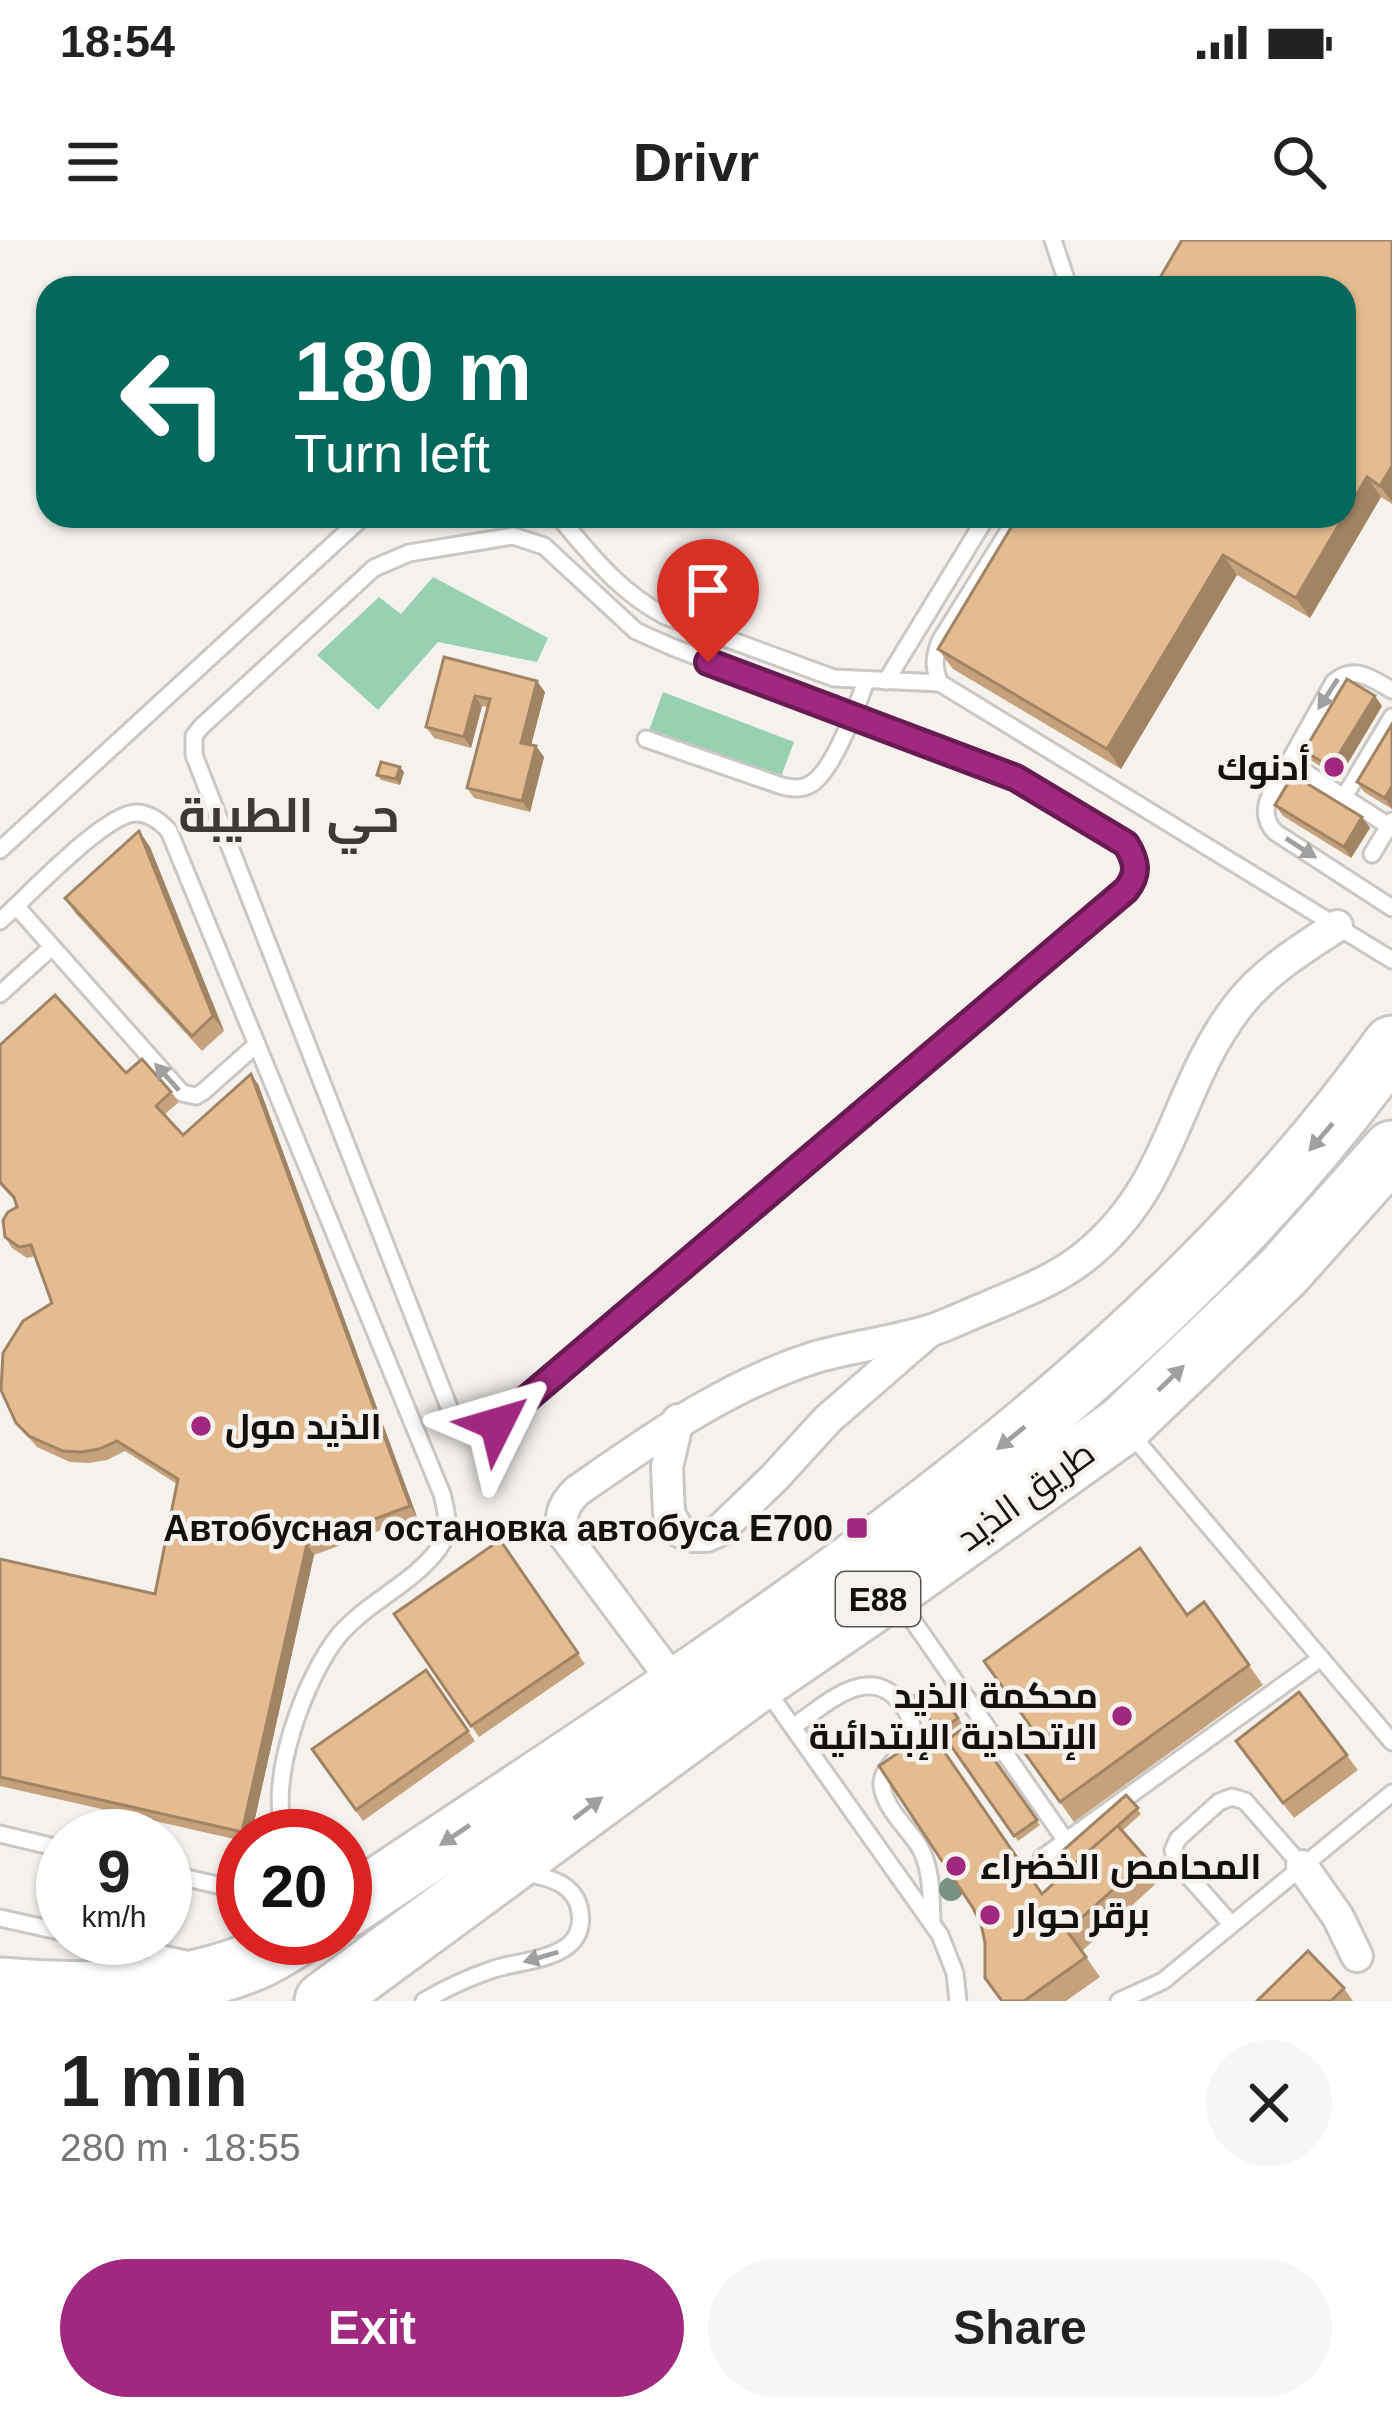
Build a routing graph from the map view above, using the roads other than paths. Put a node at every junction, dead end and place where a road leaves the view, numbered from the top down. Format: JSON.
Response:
{"nodes":[{"id":1,"x":1053,"y":240,"type":"edge"},
{"id":2,"x":1065,"y":276,"type":"edge"},
{"id":3,"x":351,"y":528,"type":"edge"},
{"id":4,"x":568,"y":528,"type":"edge"},
{"id":5,"x":980,"y":528,"type":"edge"},
{"id":6,"x":1011,"y":528,"type":"edge"},
{"id":7,"x":866,"y":681,"type":"junction"},
{"id":8,"x":886,"y":681,"type":"junction"},
{"id":9,"x":940,"y":683,"type":"junction"},
{"id":10,"x":1392,"y":690,"type":"edge"},
{"id":11,"x":1392,"y":717,"type":"edge"},
{"id":12,"x":853,"y":718,"type":"junction"},
{"id":13,"x":646,"y":739,"type":"dead end"},
{"id":14,"x":1288,"y":762,"type":"junction"},
{"id":15,"x":1343,"y":797,"type":"junction"},
{"id":16,"x":1391,"y":825,"type":"edge"},
{"id":17,"x":0,"y":850,"type":"edge"},
{"id":18,"x":1372,"y":854,"type":"dead end"},
{"id":19,"x":16,"y":906,"type":"junction"},
{"id":20,"x":1392,"y":908,"type":"edge"},
{"id":21,"x":0,"y":921,"type":"edge"},
{"id":22,"x":1337,"y":926,"type":"junction"},
{"id":23,"x":52,"y":947,"type":"junction"},
{"id":24,"x":1392,"y":960,"type":"edge"},
{"id":25,"x":0,"y":994,"type":"edge"},
{"id":26,"x":257,"y":1044,"type":"junction"},
{"id":27,"x":1392,"y":1045,"type":"edge"},
{"id":28,"x":1392,"y":1150,"type":"edge"},
{"id":29,"x":931,"y":1330,"type":"junction"},
{"id":30,"x":678,"y":1420,"type":"junction"},
{"id":31,"x":1123,"y":1425,"type":"junction"},
{"id":32,"x":892,"y":1590,"type":"junction"},
{"id":33,"x":1321,"y":1658,"type":"junction"},
{"id":34,"x":759,"y":1681,"type":"junction"},
{"id":35,"x":677,"y":1686,"type":"junction"},
{"id":36,"x":794,"y":1726,"type":"junction"},
{"id":37,"x":1392,"y":1742,"type":"edge"},
{"id":38,"x":1392,"y":1793,"type":"edge"},
{"id":39,"x":281,"y":1809,"type":"edge"},
{"id":40,"x":0,"y":1834,"type":"edge"},
{"id":41,"x":1066,"y":1841,"type":"junction"},
{"id":42,"x":36,"y":1843,"type":"edge"},
{"id":43,"x":1042,"y":1858,"type":"dead end"},
{"id":44,"x":1302,"y":1866,"type":"junction"},
{"id":45,"x":508,"y":1868,"type":"junction"},
{"id":46,"x":372,"y":1891,"type":"edge"},
{"id":47,"x":0,"y":1918,"type":"edge"},
{"id":48,"x":932,"y":1923,"type":"junction"},
{"id":49,"x":1231,"y":1924,"type":"junction"},
{"id":50,"x":36,"y":1926,"type":"edge"},
{"id":51,"x":419,"y":1932,"type":"junction"},
{"id":52,"x":1357,"y":1956,"type":"dead end"},
{"id":53,"x":168,"y":1965,"type":"edge"},
{"id":54,"x":249,"y":1965,"type":"edge"},
{"id":55,"x":277,"y":1965,"type":"edge"},
{"id":56,"x":1162,"y":1982,"type":"junction"},
{"id":57,"x":226,"y":1985,"type":"edge"},
{"id":58,"x":0,"y":1987,"type":"edge"},
{"id":59,"x":323,"y":2001,"type":"edge"},
{"id":60,"x":354,"y":2001,"type":"edge"},
{"id":61,"x":424,"y":2001,"type":"edge"},
{"id":62,"x":958,"y":2001,"type":"edge"},
{"id":63,"x":1119,"y":2001,"type":"edge"},
{"id":64,"x":1153,"y":2001,"type":"edge"}],
"edges":[{"from":1,"to":2,"type":"lane"},
{"from":3,"to":17,"type":"lane"},
{"from":4,"to":7,"type":"lane"},
{"from":5,"to":8,"type":"lane"},
{"from":6,"to":9,"type":"lane"},
{"from":7,"to":8,"type":"lane"},
{"from":7,"to":12,"type":"lane"},
{"from":8,"to":9,"type":"lane"},
{"from":9,"to":22,"type":"lane"},
{"from":10,"to":14,"type":"lane","one_way":true},
{"from":11,"to":15,"type":"lane"},
{"from":12,"to":12,"type":"lane"},
{"from":12,"to":13,"type":"lane"},
{"from":14,"to":15,"type":"lane"},
{"from":14,"to":20,"type":"lane","one_way":true},
{"from":15,"to":16,"type":"lane"},
{"from":16,"to":18,"type":"lane"},
{"from":19,"to":21,"type":"lane"},
{"from":19,"to":23,"type":"lane"},
{"from":19,"to":26,"type":"lane"},
{"from":22,"to":24,"type":"lane"},
{"from":22,"to":29,"type":"street"},
{"from":23,"to":25,"type":"lane"},
{"from":26,"to":23,"type":"lane","one_way":true},
{"from":26,"to":39,"type":"lane"},
{"from":27,"to":35,"type":"highway","name":"طريق الذيد","number":"E88","one_way":true},
{"from":31,"to":28,"type":"highway","name":"طريق الذيد","number":"E88","one_way":true},
{"from":29,"to":30,"type":"street"},
{"from":29,"to":30,"type":"street"},
{"from":30,"to":35,"type":"street"},
{"from":31,"to":32,"type":"highway","name":"طريق الذيد","number":"E88"},
{"from":31,"to":33,"type":"lane"},
{"from":32,"to":34,"type":"highway","name":"طريق الذيد","number":"E88"},
{"from":32,"to":41,"type":"lane"},
{"from":33,"to":37,"type":"lane"},
{"from":33,"to":41,"type":"lane"},
{"from":34,"to":36,"type":"lane"},
{"from":45,"to":34,"type":"highway","name":"طريق الذيد","number":"E88","one_way":true},
{"from":35,"to":46,"type":"highway","name":"طريق الذيد","number":"E88","one_way":true},
{"from":36,"to":48,"type":"lane"},
{"from":36,"to":48,"type":"lane"},
{"from":38,"to":44,"type":"lane"},
{"from":40,"to":42,"type":"lane"},
{"from":41,"to":43,"type":"lane"},
{"from":44,"to":49,"type":"lane"},
{"from":44,"to":49,"type":"lane"},
{"from":44,"to":52,"type":"street"},
{"from":45,"to":51,"type":"highway","name":"طريق الذيد","number":"E88"},
{"from":45,"to":61,"type":"lane","one_way":true},
{"from":47,"to":50,"type":"lane"},
{"from":48,"to":62,"type":"lane"},
{"from":49,"to":56,"type":"lane"},
{"from":51,"to":59,"type":"highway","name":"طريق الذيد","number":"E88"},
{"from":51,"to":60,"type":"highway"},
{"from":53,"to":57,"type":"lane"},
{"from":54,"to":57,"type":"highway"},
{"from":55,"to":57,"type":"highway"},
{"from":56,"to":63,"type":"lane"},
{"from":56,"to":64,"type":"lane"},
{"from":57,"to":58,"type":"highway"}]}
